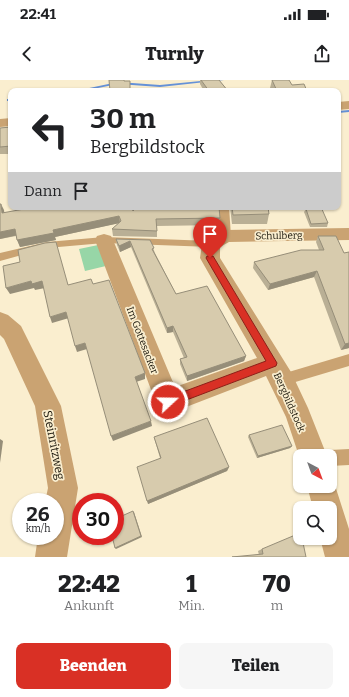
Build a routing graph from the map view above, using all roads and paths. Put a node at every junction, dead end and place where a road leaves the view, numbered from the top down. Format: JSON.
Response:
{"nodes":[{"id":1,"x":224,"y":210,"type":"edge"},
{"id":2,"x":349,"y":234,"type":"edge"},
{"id":3,"x":104,"y":240,"type":"junction"},
{"id":4,"x":219,"y":240,"type":"junction"},
{"id":5,"x":0,"y":257,"type":"edge"},
{"id":6,"x":0,"y":321,"type":"edge"},
{"id":7,"x":349,"y":360,"type":"edge"},
{"id":8,"x":277,"y":371,"type":"junction"},
{"id":9,"x":310,"y":449,"type":"edge"},
{"id":10,"x":349,"y":457,"type":"edge"},
{"id":11,"x":337,"y":458,"type":"edge"},
{"id":12,"x":62,"y":493,"type":"edge"},
{"id":13,"x":337,"y":542,"type":"edge"},
{"id":14,"x":53,"y":545,"type":"edge"},
{"id":15,"x":51,"y":557,"type":"edge"},
{"id":16,"x":341,"y":557,"type":"edge"}],
"edges":[{"from":1,"to":4,"type":"lane"},
{"from":2,"to":4,"type":"street","name":"Schulberg"},
{"from":3,"to":4,"type":"lane"},
{"from":3,"to":5,"type":"lane"},
{"from":3,"to":8,"type":"street","name":"Im Gottesacker"},
{"from":4,"to":8,"type":"street","name":"Bergbildstock"},
{"from":6,"to":12,"type":"street","name":"Steinritzweg"},
{"from":7,"to":8,"type":"lane"},
{"from":8,"to":9,"type":"street","name":"Bergbildstock"},
{"from":10,"to":11,"type":"lane"},
{"from":13,"to":16,"type":"street"},
{"from":14,"to":15,"type":"street"}]}
